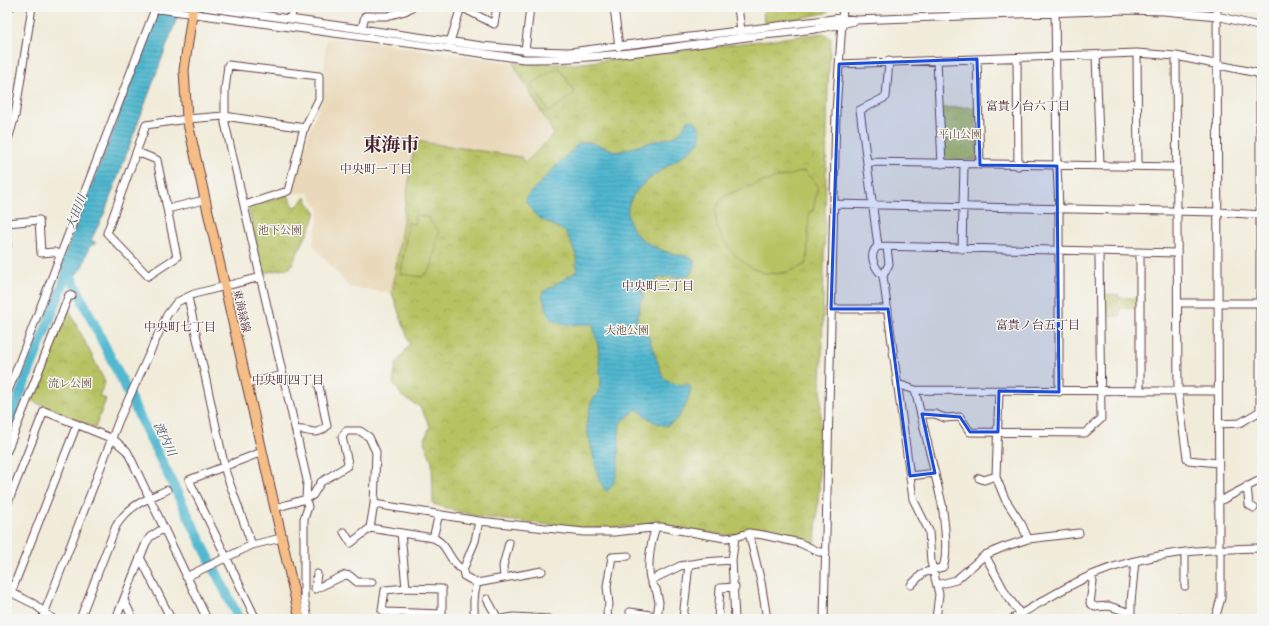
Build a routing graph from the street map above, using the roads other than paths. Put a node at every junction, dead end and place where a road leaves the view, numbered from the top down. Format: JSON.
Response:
{"nodes":[{"id":1,"x":11,"y":7,"type":"edge"},
{"id":2,"x":32,"y":7,"type":"edge"},
{"id":3,"x":144,"y":7,"type":"edge"},
{"id":4,"x":204,"y":7,"type":"edge"},
{"id":5,"x":294,"y":7,"type":"edge"},
{"id":6,"x":412,"y":7,"type":"edge"},
{"id":7,"x":461,"y":7,"type":"edge"},
{"id":8,"x":497,"y":7,"type":"edge"},
{"id":9,"x":530,"y":7,"type":"edge"},
{"id":10,"x":614,"y":7,"type":"edge"},
{"id":11,"x":738,"y":7,"type":"edge"},
{"id":12,"x":842,"y":7,"type":"edge"},
{"id":13,"x":1217,"y":7,"type":"edge"},
{"id":14,"x":7,"y":8,"type":"edge"},
{"id":15,"x":156,"y":9,"type":"junction"},
{"id":16,"x":1054,"y":10,"type":"edge"},
{"id":17,"x":189,"y":11,"type":"edge"},
{"id":18,"x":1217,"y":16,"type":"junction"},
{"id":19,"x":290,"y":19,"type":"junction"},
{"id":20,"x":841,"y":21,"type":"junction"},
{"id":21,"x":1262,"y":27,"type":"edge"},
{"id":22,"x":362,"y":28,"type":"junction"},
{"id":23,"x":741,"y":31,"type":"junction"},
{"id":24,"x":450,"y":41,"type":"junction"},
{"id":25,"x":619,"y":47,"type":"junction"},
{"id":26,"x":449,"y":49,"type":"junction"},
{"id":27,"x":525,"y":51,"type":"junction"},
{"id":28,"x":1137,"y":54,"type":"junction"},
{"id":29,"x":1096,"y":55,"type":"junction"},
{"id":30,"x":1176,"y":56,"type":"junction"},
{"id":31,"x":1055,"y":57,"type":"junction"},
{"id":32,"x":977,"y":59,"type":"junction"},
{"id":33,"x":1017,"y":59,"type":"junction"},
{"id":34,"x":889,"y":61,"type":"junction"},
{"id":35,"x":937,"y":61,"type":"junction"},
{"id":36,"x":839,"y":64,"type":"junction"},
{"id":37,"x":1217,"y":64,"type":"junction"},
{"id":38,"x":1261,"y":74,"type":"edge"},
{"id":39,"x":15,"y":116,"type":"junction"},
{"id":40,"x":224,"y":116,"type":"junction"},
{"id":41,"x":7,"y":118,"type":"edge"},
{"id":42,"x":187,"y":119,"type":"junction"},
{"id":43,"x":305,"y":128,"type":"junction"},
{"id":44,"x":7,"y":143,"type":"edge"},
{"id":45,"x":137,"y":152,"type":"junction"},
{"id":46,"x":867,"y":162,"type":"junction"},
{"id":47,"x":942,"y":164,"type":"junction"},
{"id":48,"x":964,"y":164,"type":"junction"},
{"id":49,"x":980,"y":165,"type":"junction"},
{"id":50,"x":1100,"y":165,"type":"junction"},
{"id":51,"x":1018,"y":166,"type":"junction"},
{"id":52,"x":1057,"y":166,"type":"junction"},
{"id":53,"x":1138,"y":166,"type":"junction"},
{"id":54,"x":1177,"y":167,"type":"junction"},
{"id":55,"x":204,"y":200,"type":"junction"},
{"id":56,"x":833,"y":204,"type":"junction"},
{"id":57,"x":873,"y":204,"type":"junction"},
{"id":58,"x":245,"y":205,"type":"junction"},
{"id":59,"x":962,"y":207,"type":"junction"},
{"id":60,"x":1059,"y":208,"type":"junction"},
{"id":61,"x":167,"y":209,"type":"junction"},
{"id":62,"x":1177,"y":211,"type":"junction"},
{"id":63,"x":1218,"y":212,"type":"junction"},
{"id":64,"x":1261,"y":215,"type":"edge"},
{"id":65,"x":7,"y":223,"type":"edge"},
{"id":66,"x":7,"y":234,"type":"edge"},
{"id":67,"x":7,"y":246,"type":"edge"},
{"id":68,"x":878,"y":246,"type":"junction"},
{"id":69,"x":887,"y":247,"type":"junction"},
{"id":70,"x":962,"y":249,"type":"junction"},
{"id":71,"x":1059,"y":251,"type":"junction"},
{"id":72,"x":1099,"y":252,"type":"junction"},
{"id":73,"x":1140,"y":252,"type":"junction"},
{"id":74,"x":1177,"y":253,"type":"junction"},
{"id":75,"x":60,"y":255,"type":"junction"},
{"id":76,"x":883,"y":276,"type":"junction"},
{"id":77,"x":261,"y":277,"type":"junction"},
{"id":78,"x":224,"y":287,"type":"junction"},
{"id":79,"x":72,"y":296,"type":"dead end"},
{"id":80,"x":188,"y":297,"type":"junction"},
{"id":81,"x":1218,"y":302,"type":"junction"},
{"id":82,"x":1178,"y":303,"type":"junction"},
{"id":83,"x":1261,"y":303,"type":"edge"},
{"id":84,"x":831,"y":309,"type":"junction"},
{"id":85,"x":888,"y":309,"type":"junction"},
{"id":86,"x":1261,"y":349,"type":"edge"},
{"id":87,"x":283,"y":375,"type":"junction"},
{"id":88,"x":246,"y":384,"type":"junction"},
{"id":89,"x":898,"y":384,"type":"junction"},
{"id":90,"x":319,"y":386,"type":"dead end"},
{"id":91,"x":915,"y":390,"type":"junction"},
{"id":92,"x":1102,"y":390,"type":"junction"},
{"id":93,"x":1140,"y":390,"type":"junction"},
{"id":94,"x":999,"y":391,"type":"junction"},
{"id":95,"x":1178,"y":391,"type":"junction"},
{"id":96,"x":1218,"y":391,"type":"junction"},
{"id":97,"x":1059,"y":392,"type":"junction"},
{"id":98,"x":7,"y":394,"type":"edge"},
{"id":99,"x":1261,"y":411,"type":"edge"},
{"id":100,"x":922,"y":414,"type":"junction"},
{"id":101,"x":77,"y":424,"type":"junction"},
{"id":102,"x":1218,"y":424,"type":"junction"},
{"id":103,"x":296,"y":430,"type":"junction"},
{"id":104,"x":998,"y":432,"type":"junction"},
{"id":105,"x":113,"y":439,"type":"junction"},
{"id":106,"x":7,"y":451,"type":"edge"},
{"id":107,"x":262,"y":452,"type":"junction"},
{"id":108,"x":1218,"y":463,"type":"junction"},
{"id":109,"x":224,"y":464,"type":"junction"},
{"id":110,"x":935,"y":473,"type":"junction"},
{"id":111,"x":910,"y":476,"type":"junction"},
{"id":112,"x":996,"y":476,"type":"junction"},
{"id":113,"x":979,"y":478,"type":"dead end"},
{"id":114,"x":1262,"y":479,"type":"edge"},
{"id":115,"x":1247,"y":486,"type":"junction"},
{"id":116,"x":166,"y":490,"type":"dead end"},
{"id":117,"x":149,"y":498,"type":"junction"},
{"id":118,"x":306,"y":499,"type":"junction"},
{"id":119,"x":1218,"y":502,"type":"junction"},
{"id":120,"x":374,"y":504,"type":"junction"},
{"id":121,"x":7,"y":505,"type":"edge"},
{"id":122,"x":274,"y":508,"type":"junction"},
{"id":123,"x":1254,"y":508,"type":"dead end"},
{"id":124,"x":439,"y":514,"type":"junction"},
{"id":125,"x":479,"y":521,"type":"junction"},
{"id":126,"x":656,"y":527,"type":"junction"},
{"id":127,"x":164,"y":528,"type":"junction"},
{"id":128,"x":370,"y":528,"type":"junction"},
{"id":129,"x":344,"y":532,"type":"dead end"},
{"id":130,"x":401,"y":533,"type":"junction"},
{"id":131,"x":749,"y":533,"type":"junction"},
{"id":132,"x":1079,"y":533,"type":"dead end"},
{"id":133,"x":735,"y":537,"type":"junction"},
{"id":134,"x":282,"y":538,"type":"junction"},
{"id":135,"x":433,"y":538,"type":"junction"},
{"id":136,"x":1028,"y":539,"type":"junction"},
{"id":137,"x":509,"y":543,"type":"dead end"},
{"id":138,"x":252,"y":545,"type":"junction"},
{"id":139,"x":1262,"y":548,"type":"edge"},
{"id":140,"x":1220,"y":549,"type":"junction"},
{"id":141,"x":826,"y":552,"type":"junction"},
{"id":142,"x":1185,"y":552,"type":"junction"},
{"id":143,"x":985,"y":555,"type":"junction"},
{"id":144,"x":628,"y":556,"type":"dead end"},
{"id":145,"x":140,"y":557,"type":"junction"},
{"id":146,"x":224,"y":558,"type":"junction"},
{"id":147,"x":732,"y":560,"type":"junction"},
{"id":148,"x":1135,"y":561,"type":"junction"},
{"id":149,"x":689,"y":564,"type":"junction"},
{"id":150,"x":463,"y":570,"type":"junction"},
{"id":151,"x":542,"y":571,"type":"dead end"},
{"id":152,"x":933,"y":571,"type":"junction"},
{"id":153,"x":317,"y":574,"type":"dead end"},
{"id":154,"x":1091,"y":576,"type":"junction"},
{"id":155,"x":186,"y":577,"type":"junction"},
{"id":156,"x":504,"y":578,"type":"junction"},
{"id":157,"x":651,"y":580,"type":"junction"},
{"id":158,"x":372,"y":582,"type":"dead end"},
{"id":159,"x":477,"y":583,"type":"junction"},
{"id":160,"x":911,"y":585,"type":"dead end"},
{"id":161,"x":937,"y":585,"type":"junction"},
{"id":162,"x":1185,"y":586,"type":"dead end"},
{"id":163,"x":735,"y":587,"type":"junction"},
{"id":164,"x":406,"y":588,"type":"junction"},
{"id":165,"x":315,"y":589,"type":"junction"},
{"id":166,"x":9,"y":592,"type":"edge"},
{"id":167,"x":304,"y":592,"type":"junction"},
{"id":168,"x":124,"y":600,"type":"junction"},
{"id":169,"x":487,"y":600,"type":"dead end"},
{"id":170,"x":45,"y":611,"type":"junction"},
{"id":171,"x":630,"y":612,"type":"dead end"},
{"id":172,"x":442,"y":616,"type":"edge"},
{"id":173,"x":1131,"y":616,"type":"edge"},
{"id":174,"x":658,"y":617,"type":"edge"},
{"id":175,"x":1023,"y":617,"type":"edge"},
{"id":176,"x":42,"y":619,"type":"edge"},
{"id":177,"x":54,"y":619,"type":"edge"},
{"id":178,"x":80,"y":619,"type":"edge"},
{"id":179,"x":116,"y":619,"type":"edge"},
{"id":180,"x":133,"y":619,"type":"edge"},
{"id":181,"x":171,"y":619,"type":"edge"},
{"id":182,"x":207,"y":619,"type":"edge"},
{"id":183,"x":256,"y":619,"type":"edge"},
{"id":184,"x":300,"y":619,"type":"edge"},
{"id":185,"x":308,"y":619,"type":"edge"},
{"id":186,"x":475,"y":619,"type":"edge"},
{"id":187,"x":498,"y":619,"type":"edge"},
{"id":188,"x":501,"y":619,"type":"edge"},
{"id":189,"x":549,"y":619,"type":"edge"},
{"id":190,"x":608,"y":619,"type":"edge"},
{"id":191,"x":682,"y":619,"type":"edge"},
{"id":192,"x":718,"y":619,"type":"edge"},
{"id":193,"x":736,"y":619,"type":"edge"},
{"id":194,"x":767,"y":619,"type":"edge"},
{"id":195,"x":824,"y":619,"type":"edge"},
{"id":196,"x":936,"y":619,"type":"edge"},
{"id":197,"x":1012,"y":619,"type":"edge"},
{"id":198,"x":1218,"y":619,"type":"edge"}],
"edges":[{"from":1,"to":14,"type":"street"},
{"from":2,"to":39,"type":"street"},
{"from":3,"to":15,"type":"street"},
{"from":4,"to":19,"type":"street"},
{"from":5,"to":19,"type":"street"},
{"from":6,"to":22,"type":"street"},
{"from":7,"to":8,"type":"street"},
{"from":7,"to":24,"type":"street"},
{"from":9,"to":27,"type":"street"},
{"from":10,"to":25,"type":"street"},
{"from":11,"to":23,"type":"street"},
{"from":12,"to":20,"type":"street"},
{"from":13,"to":18,"type":"street"},
{"from":15,"to":17,"type":"street"},
{"from":15,"to":75,"type":"street"},
{"from":16,"to":18,"type":"street"},
{"from":16,"to":20,"type":"street"},
{"from":16,"to":31,"type":"street"},
{"from":17,"to":26,"type":"street"},
{"from":17,"to":42,"type":"main road","name":"東海緑線"},
{"from":18,"to":21,"type":"street"},
{"from":18,"to":37,"type":"street"},
{"from":19,"to":22,"type":"street"},
{"from":20,"to":23,"type":"street"},
{"from":20,"to":26,"type":"street"},
{"from":20,"to":36,"type":"street"},
{"from":22,"to":24,"type":"street"},
{"from":23,"to":25,"type":"street"},
{"from":24,"to":26,"type":"street"},
{"from":24,"to":27,"type":"street"},
{"from":25,"to":27,"type":"street"},
{"from":28,"to":29,"type":"street"},
{"from":28,"to":30,"type":"street"},
{"from":28,"to":53,"type":"street"},
{"from":29,"to":31,"type":"street"},
{"from":29,"to":50,"type":"street"},
{"from":30,"to":37,"type":"street"},
{"from":30,"to":54,"type":"street"},
{"from":31,"to":33,"type":"street"},
{"from":31,"to":52,"type":"street"},
{"from":32,"to":33,"type":"street"},
{"from":32,"to":35,"type":"street"},
{"from":32,"to":49,"type":"street"},
{"from":33,"to":51,"type":"street"},
{"from":34,"to":35,"type":"street"},
{"from":34,"to":36,"type":"street"},
{"from":34,"to":46,"type":"street"},
{"from":35,"to":47,"type":"street"},
{"from":36,"to":56,"type":"street"},
{"from":37,"to":38,"type":"street"},
{"from":37,"to":63,"type":"street"},
{"from":38,"to":64,"type":"street"},
{"from":39,"to":41,"type":"street"},
{"from":39,"to":44,"type":"street"},
{"from":40,"to":42,"type":"street"},
{"from":40,"to":43,"type":"street"},
{"from":40,"to":43,"type":"street"},
{"from":40,"to":58,"type":"street"},
{"from":42,"to":45,"type":"street"},
{"from":42,"to":55,"type":"main road","name":"東海緑線"},
{"from":43,"to":58,"type":"street"},
{"from":45,"to":61,"type":"street"},
{"from":45,"to":61,"type":"street"},
{"from":46,"to":47,"type":"street"},
{"from":46,"to":57,"type":"street"},
{"from":47,"to":48,"type":"street"},
{"from":48,"to":49,"type":"street"},
{"from":48,"to":59,"type":"street"},
{"from":49,"to":51,"type":"street"},
{"from":50,"to":52,"type":"street"},
{"from":50,"to":53,"type":"street"},
{"from":51,"to":52,"type":"street"},
{"from":52,"to":60,"type":"street"},
{"from":53,"to":54,"type":"street"},
{"from":54,"to":62,"type":"street"},
{"from":55,"to":61,"type":"street"},
{"from":55,"to":78,"type":"main road","name":"東海緑線"},
{"from":56,"to":57,"type":"street"},
{"from":56,"to":84,"type":"street"},
{"from":57,"to":59,"type":"street"},
{"from":57,"to":68,"type":"street"},
{"from":58,"to":77,"type":"street"},
{"from":59,"to":60,"type":"street"},
{"from":59,"to":70,"type":"street"},
{"from":60,"to":62,"type":"street"},
{"from":60,"to":71,"type":"street"},
{"from":62,"to":63,"type":"street"},
{"from":62,"to":74,"type":"street"},
{"from":63,"to":64,"type":"street"},
{"from":63,"to":81,"type":"street"},
{"from":64,"to":83,"type":"street"},
{"from":65,"to":75,"type":"street"},
{"from":66,"to":67,"type":"street"},
{"from":68,"to":69,"type":"street"},
{"from":68,"to":76,"type":"street"},
{"from":69,"to":70,"type":"street"},
{"from":69,"to":76,"type":"street"},
{"from":70,"to":71,"type":"street"},
{"from":71,"to":72,"type":"street"},
{"from":71,"to":97,"type":"street"},
{"from":72,"to":73,"type":"street"},
{"from":72,"to":92,"type":"street"},
{"from":73,"to":74,"type":"street"},
{"from":73,"to":93,"type":"street"},
{"from":74,"to":82,"type":"street"},
{"from":75,"to":98,"type":"street"},
{"from":76,"to":85,"type":"street"},
{"from":77,"to":78,"type":"street"},
{"from":77,"to":87,"type":"street"},
{"from":78,"to":80,"type":"street"},
{"from":78,"to":88,"type":"main road","name":"東海緑線"},
{"from":79,"to":106,"type":"street"},
{"from":80,"to":105,"type":"street"},
{"from":80,"to":109,"type":"street"},
{"from":81,"to":82,"type":"street"},
{"from":81,"to":83,"type":"street"},
{"from":81,"to":96,"type":"street"},
{"from":82,"to":95,"type":"street"},
{"from":83,"to":86,"type":"street"},
{"from":84,"to":85,"type":"street"},
{"from":84,"to":141,"type":"street"},
{"from":85,"to":89,"type":"street"},
{"from":86,"to":99,"type":"street"},
{"from":87,"to":88,"type":"street"},
{"from":87,"to":103,"type":"street"},
{"from":88,"to":107,"type":"main road","name":"東海緑線"},
{"from":89,"to":91,"type":"street"},
{"from":89,"to":111,"type":"street"},
{"from":90,"to":103,"type":"street"},
{"from":91,"to":94,"type":"street"},
{"from":91,"to":100,"type":"street"},
{"from":92,"to":93,"type":"street"},
{"from":92,"to":97,"type":"street"},
{"from":92,"to":104,"type":"street"},
{"from":93,"to":95,"type":"street"},
{"from":94,"to":97,"type":"street"},
{"from":94,"to":104,"type":"street"},
{"from":95,"to":96,"type":"street"},
{"from":95,"to":108,"type":"street"},
{"from":96,"to":102,"type":"street"},
{"from":99,"to":102,"type":"street"},
{"from":100,"to":104,"type":"street"},
{"from":100,"to":110,"type":"street"},
{"from":101,"to":105,"type":"street"},
{"from":101,"to":121,"type":"street"},
{"from":101,"to":166,"type":"street"},
{"from":102,"to":108,"type":"street"},
{"from":103,"to":118,"type":"street"},
{"from":104,"to":112,"type":"street"},
{"from":105,"to":117,"type":"street"},
{"from":105,"to":170,"type":"street"},
{"from":107,"to":109,"type":"street"},
{"from":107,"to":122,"type":"main road","name":"東海緑線"},
{"from":108,"to":119,"type":"street"},
{"from":109,"to":138,"type":"street"},
{"from":109,"to":146,"type":"street"},
{"from":110,"to":111,"type":"street"},
{"from":110,"to":152,"type":"street"},
{"from":111,"to":152,"type":"street"},
{"from":112,"to":113,"type":"street"},
{"from":112,"to":136,"type":"street"},
{"from":114,"to":115,"type":"street"},
{"from":115,"to":119,"type":"street"},
{"from":115,"to":123,"type":"street"},
{"from":116,"to":117,"type":"street"},
{"from":117,"to":127,"type":"street"},
{"from":117,"to":178,"type":"street"},
{"from":118,"to":120,"type":"street"},
{"from":118,"to":122,"type":"street"},
{"from":118,"to":167,"type":"street"},
{"from":119,"to":140,"type":"street"},
{"from":120,"to":124,"type":"street"},
{"from":120,"to":128,"type":"street"},
{"from":122,"to":134,"type":"main road","name":"東海緑線"},
{"from":124,"to":125,"type":"street"},
{"from":124,"to":135,"type":"street"},
{"from":125,"to":126,"type":"street"},
{"from":125,"to":150,"type":"street"},
{"from":126,"to":133,"type":"street"},
{"from":126,"to":157,"type":"street"},
{"from":127,"to":145,"type":"street"},
{"from":127,"to":155,"type":"street"},
{"from":128,"to":129,"type":"street"},
{"from":128,"to":130,"type":"street"},
{"from":130,"to":135,"type":"street"},
{"from":130,"to":164,"type":"street"},
{"from":131,"to":133,"type":"street"},
{"from":131,"to":141,"type":"street"},
{"from":131,"to":194,"type":"street"},
{"from":132,"to":136,"type":"street"},
{"from":133,"to":147,"type":"street"},
{"from":134,"to":138,"type":"street"},
{"from":134,"to":184,"type":"main road","name":"東海緑線"},
{"from":135,"to":150,"type":"street"},
{"from":136,"to":143,"type":"street"},
{"from":137,"to":156,"type":"street"},
{"from":138,"to":146,"type":"street"},
{"from":139,"to":140,"type":"street"},
{"from":140,"to":142,"type":"street"},
{"from":140,"to":198,"type":"street"},
{"from":141,"to":195,"type":"street"},
{"from":142,"to":148,"type":"street"},
{"from":142,"to":162,"type":"street"},
{"from":143,"to":161,"type":"street"},
{"from":143,"to":175,"type":"street"},
{"from":144,"to":190,"type":"street"},
{"from":145,"to":168,"type":"street"},
{"from":145,"to":181,"type":"street"},
{"from":146,"to":155,"type":"street"},
{"from":146,"to":183,"type":"street"},
{"from":147,"to":149,"type":"street"},
{"from":147,"to":163,"type":"street"},
{"from":148,"to":154,"type":"street"},
{"from":148,"to":173,"type":"street"},
{"from":149,"to":157,"type":"street"},
{"from":149,"to":191,"type":"street"},
{"from":150,"to":159,"type":"street"},
{"from":151,"to":156,"type":"street"},
{"from":152,"to":160,"type":"street"},
{"from":152,"to":161,"type":"street"},
{"from":153,"to":165,"type":"street"},
{"from":154,"to":173,"type":"street"},
{"from":154,"to":175,"type":"street"},
{"from":155,"to":182,"type":"street"},
{"from":156,"to":159,"type":"street"},
{"from":157,"to":174,"type":"street"},
{"from":158,"to":165,"type":"street"},
{"from":159,"to":186,"type":"street"},
{"from":161,"to":196,"type":"street"},
{"from":163,"to":192,"type":"street"},
{"from":163,"to":193,"type":"street"},
{"from":164,"to":172,"type":"street"},
{"from":164,"to":172,"type":"street"},
{"from":165,"to":167,"type":"street"},
{"from":166,"to":170,"type":"street"},
{"from":167,"to":185,"type":"street"},
{"from":168,"to":179,"type":"street"},
{"from":168,"to":180,"type":"street"},
{"from":169,"to":187,"type":"street"},
{"from":170,"to":176,"type":"street"},
{"from":170,"to":177,"type":"street"},
{"from":171,"to":174,"type":"street"},
{"from":175,"to":197,"type":"street"},
{"from":188,"to":189,"type":"street"}]}
